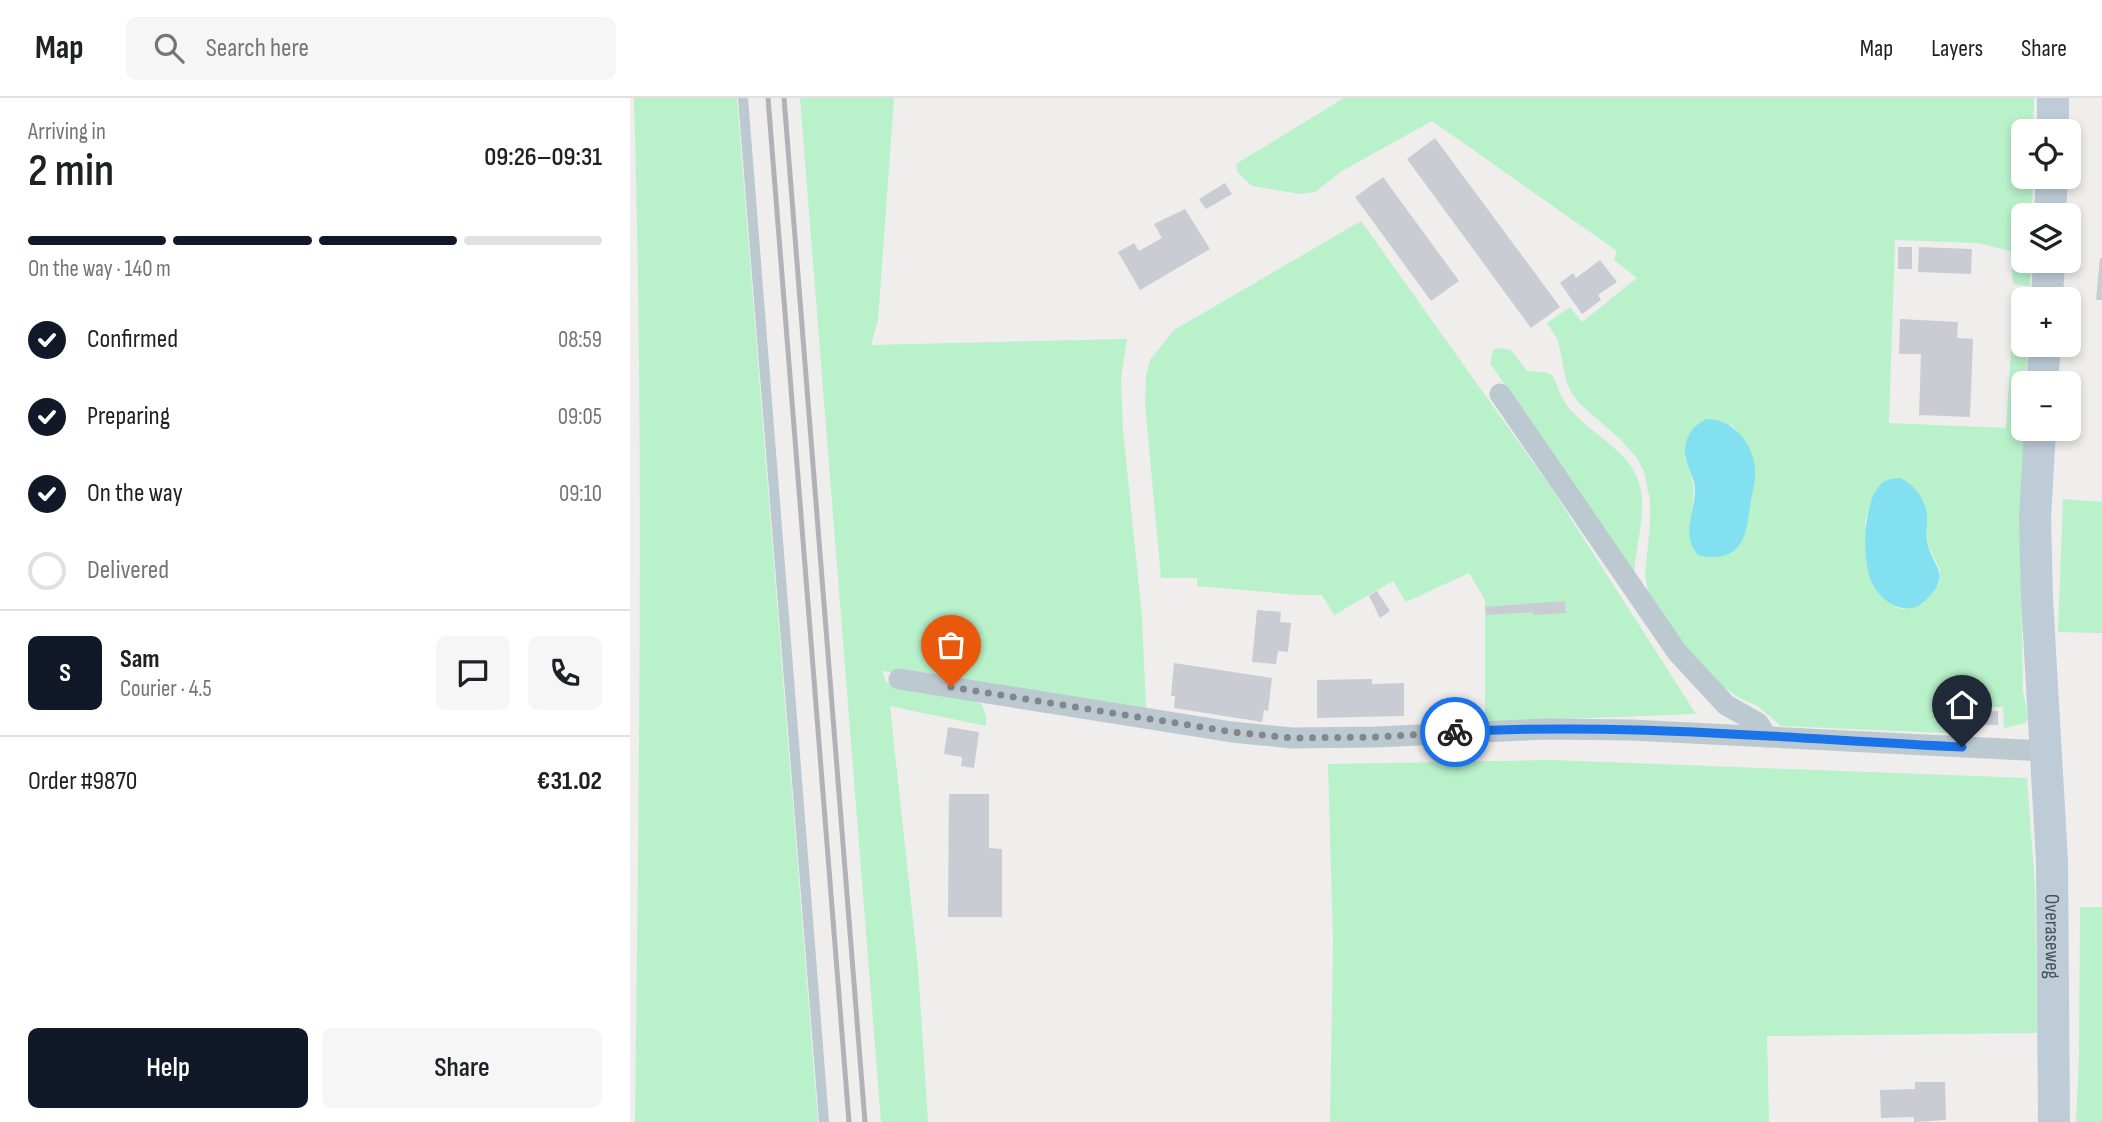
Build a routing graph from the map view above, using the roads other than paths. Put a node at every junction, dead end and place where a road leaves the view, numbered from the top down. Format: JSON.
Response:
{"nodes":[{"id":1,"x":743,"y":98,"type":"edge"},
{"id":2,"x":2053,"y":98,"type":"edge"},
{"id":3,"x":2053,"y":119,"type":"edge"},
{"id":4,"x":1500,"y":394,"type":"dead end"},
{"id":5,"x":2039,"y":441,"type":"edge"},
{"id":6,"x":900,"y":679,"type":"dead end"},
{"id":7,"x":1767,"y":737,"type":"junction"},
{"id":8,"x":2046,"y":751,"type":"junction"},
{"id":9,"x":824,"y":1122,"type":"edge"},
{"id":10,"x":2053,"y":1122,"type":"edge"}],
"edges":[{"from":1,"to":9,"type":"lane"},
{"from":2,"to":3,"type":"street"},
{"from":4,"to":7,"type":"street"},
{"from":5,"to":8,"type":"street","name":"Overaseweg"},
{"from":6,"to":7,"type":"street"},
{"from":7,"to":8,"type":"street"},
{"from":8,"to":10,"type":"street","name":"Overaseweg"}]}
